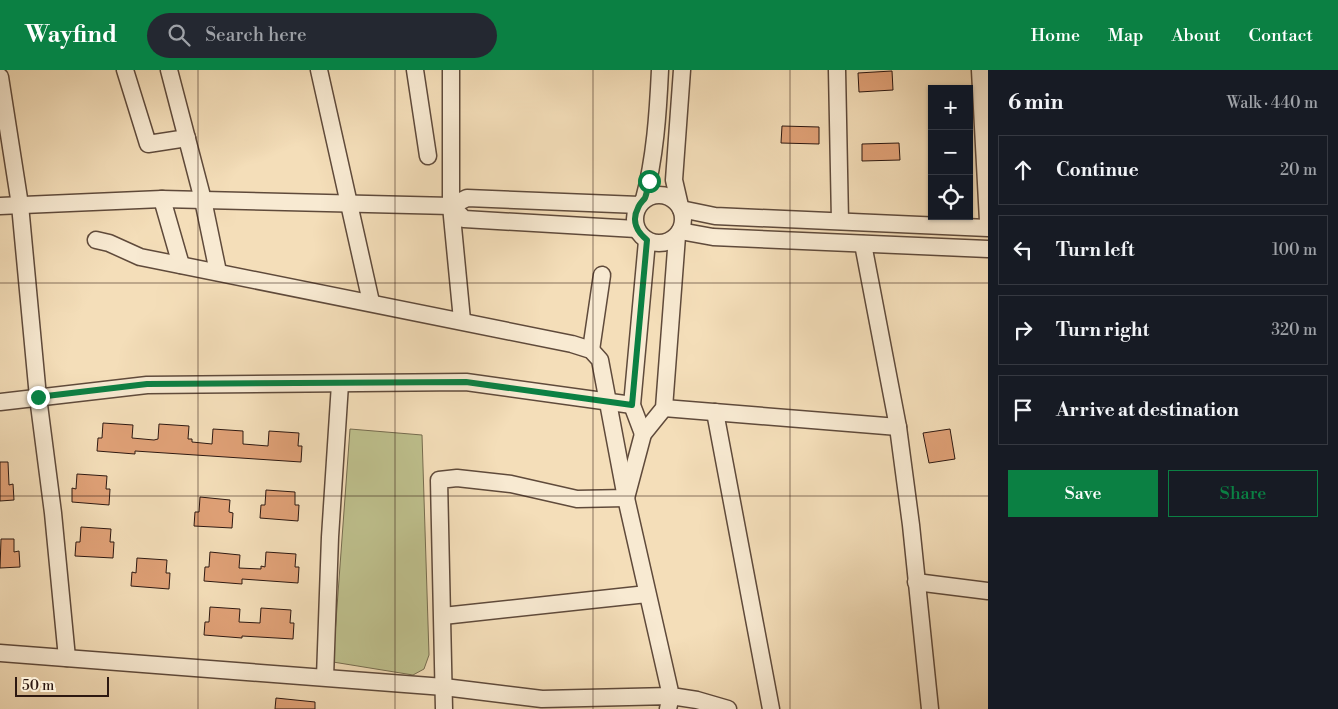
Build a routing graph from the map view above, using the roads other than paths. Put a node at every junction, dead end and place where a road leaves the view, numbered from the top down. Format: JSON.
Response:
{"nodes":[{"id":1,"x":125,"y":70,"type":"edge"},
{"id":2,"x":169,"y":70,"type":"edge"},
{"id":3,"x":319,"y":70,"type":"edge"},
{"id":4,"x":415,"y":70,"type":"edge"},
{"id":5,"x":451,"y":70,"type":"edge"},
{"id":6,"x":660,"y":70,"type":"edge"},
{"id":7,"x":682,"y":70,"type":"edge"},
{"id":8,"x":837,"y":70,"type":"edge"},
{"id":9,"x":980,"y":70,"type":"edge"},
{"id":10,"x":0,"y":77,"type":"edge"},
{"id":11,"x":187,"y":138,"type":"junction"},
{"id":12,"x":428,"y":156,"type":"dead end"},
{"id":13,"x":162,"y":200,"type":"junction"},
{"id":14,"x":203,"y":200,"type":"junction"},
{"id":15,"x":641,"y":202,"type":"junction"},
{"id":16,"x":349,"y":204,"type":"junction"},
{"id":17,"x":20,"y":205,"type":"junction"},
{"id":18,"x":0,"y":206,"type":"edge"},
{"id":19,"x":451,"y":206,"type":"junction"},
{"id":20,"x":681,"y":208,"type":"junction"},
{"id":21,"x":840,"y":221,"type":"junction"},
{"id":22,"x":988,"y":221,"type":"edge"},
{"id":23,"x":988,"y":228,"type":"edge"},
{"id":24,"x":678,"y":233,"type":"junction"},
{"id":25,"x":642,"y":235,"type":"junction"},
{"id":26,"x":96,"y":240,"type":"dead end"},
{"id":27,"x":863,"y":244,"type":"junction"},
{"id":28,"x":988,"y":249,"type":"edge"},
{"id":29,"x":181,"y":265,"type":"junction"},
{"id":30,"x":218,"y":272,"type":"junction"},
{"id":31,"x":602,"y":275,"type":"dead end"},
{"id":32,"x":371,"y":302,"type":"junction"},
{"id":33,"x":462,"y":320,"type":"junction"},
{"id":34,"x":591,"y":350,"type":"junction"},
{"id":35,"x":340,"y":384,"type":"junction"},
{"id":36,"x":38,"y":397,"type":"junction"},
{"id":37,"x":608,"y":401,"type":"junction"},
{"id":38,"x":0,"y":402,"type":"edge"},
{"id":39,"x":632,"y":405,"type":"junction"},
{"id":40,"x":664,"y":408,"type":"junction"},
{"id":41,"x":715,"y":412,"type":"junction"},
{"id":42,"x":898,"y":427,"type":"junction"},
{"id":43,"x":643,"y":434,"type":"junction"},
{"id":44,"x":626,"y":498,"type":"junction"},
{"id":45,"x":916,"y":582,"type":"junction"},
{"id":46,"x":988,"y":591,"type":"edge"},
{"id":47,"x":647,"y":594,"type":"junction"},
{"id":48,"x":443,"y":616,"type":"junction"},
{"id":49,"x":0,"y":653,"type":"edge"},
{"id":50,"x":67,"y":658,"type":"junction"},
{"id":51,"x":325,"y":677,"type":"junction"},
{"id":52,"x":444,"y":687,"type":"junction"},
{"id":53,"x":669,"y":702,"type":"edge"},
{"id":54,"x":541,"y":704,"type":"edge"},
{"id":55,"x":444,"y":709,"type":"edge"},
{"id":56,"x":728,"y":709,"type":"edge"},
{"id":57,"x":771,"y":709,"type":"edge"},
{"id":58,"x":930,"y":709,"type":"edge"}],
"edges":[{"from":1,"to":11,"type":"street"},
{"from":2,"to":11,"type":"street"},
{"from":3,"to":16,"type":"street"},
{"from":4,"to":12,"type":"street"},
{"from":5,"to":19,"type":"street"},
{"from":6,"to":15,"type":"street"},
{"from":7,"to":20,"type":"street"},
{"from":8,"to":21,"type":"street"},
{"from":9,"to":22,"type":"street"},
{"from":10,"to":17,"type":"street"},
{"from":11,"to":14,"type":"street"},
{"from":13,"to":14,"type":"street"},
{"from":13,"to":17,"type":"street"},
{"from":13,"to":29,"type":"street"},
{"from":14,"to":16,"type":"street"},
{"from":14,"to":30,"type":"street"},
{"from":15,"to":19,"type":"street"},
{"from":15,"to":20,"type":"street"},
{"from":15,"to":25,"type":"street"},
{"from":16,"to":19,"type":"street"},
{"from":16,"to":32,"type":"street"},
{"from":17,"to":18,"type":"street"},
{"from":17,"to":36,"type":"street"},
{"from":19,"to":25,"type":"street"},
{"from":19,"to":33,"type":"street"},
{"from":20,"to":21,"type":"street"},
{"from":20,"to":24,"type":"street"},
{"from":21,"to":23,"type":"street"},
{"from":24,"to":25,"type":"street"},
{"from":24,"to":27,"type":"street"},
{"from":24,"to":40,"type":"street"},
{"from":25,"to":39,"type":"street"},
{"from":26,"to":29,"type":"street"},
{"from":27,"to":28,"type":"street"},
{"from":27,"to":42,"type":"street"},
{"from":29,"to":30,"type":"street"},
{"from":30,"to":32,"type":"street"},
{"from":31,"to":34,"type":"street"},
{"from":32,"to":33,"type":"street"},
{"from":33,"to":34,"type":"street"},
{"from":34,"to":37,"type":"street"},
{"from":35,"to":36,"type":"street"},
{"from":35,"to":37,"type":"street"},
{"from":35,"to":51,"type":"street"},
{"from":36,"to":38,"type":"street"},
{"from":36,"to":50,"type":"street"},
{"from":37,"to":39,"type":"street"},
{"from":37,"to":44,"type":"street"},
{"from":39,"to":43,"type":"street"},
{"from":40,"to":41,"type":"street"},
{"from":40,"to":43,"type":"street"},
{"from":41,"to":42,"type":"street"},
{"from":41,"to":57,"type":"street"},
{"from":42,"to":45,"type":"street"},
{"from":43,"to":44,"type":"street"},
{"from":44,"to":47,"type":"street"},
{"from":44,"to":48,"type":"street"},
{"from":45,"to":46,"type":"street"},
{"from":45,"to":58,"type":"street"},
{"from":47,"to":48,"type":"street"},
{"from":47,"to":53,"type":"street"},
{"from":48,"to":52,"type":"street"},
{"from":49,"to":50,"type":"street"},
{"from":50,"to":51,"type":"street"},
{"from":51,"to":52,"type":"street"},
{"from":52,"to":54,"type":"street"},
{"from":52,"to":55,"type":"street"},
{"from":53,"to":54,"type":"street"},
{"from":53,"to":56,"type":"street"}]}
